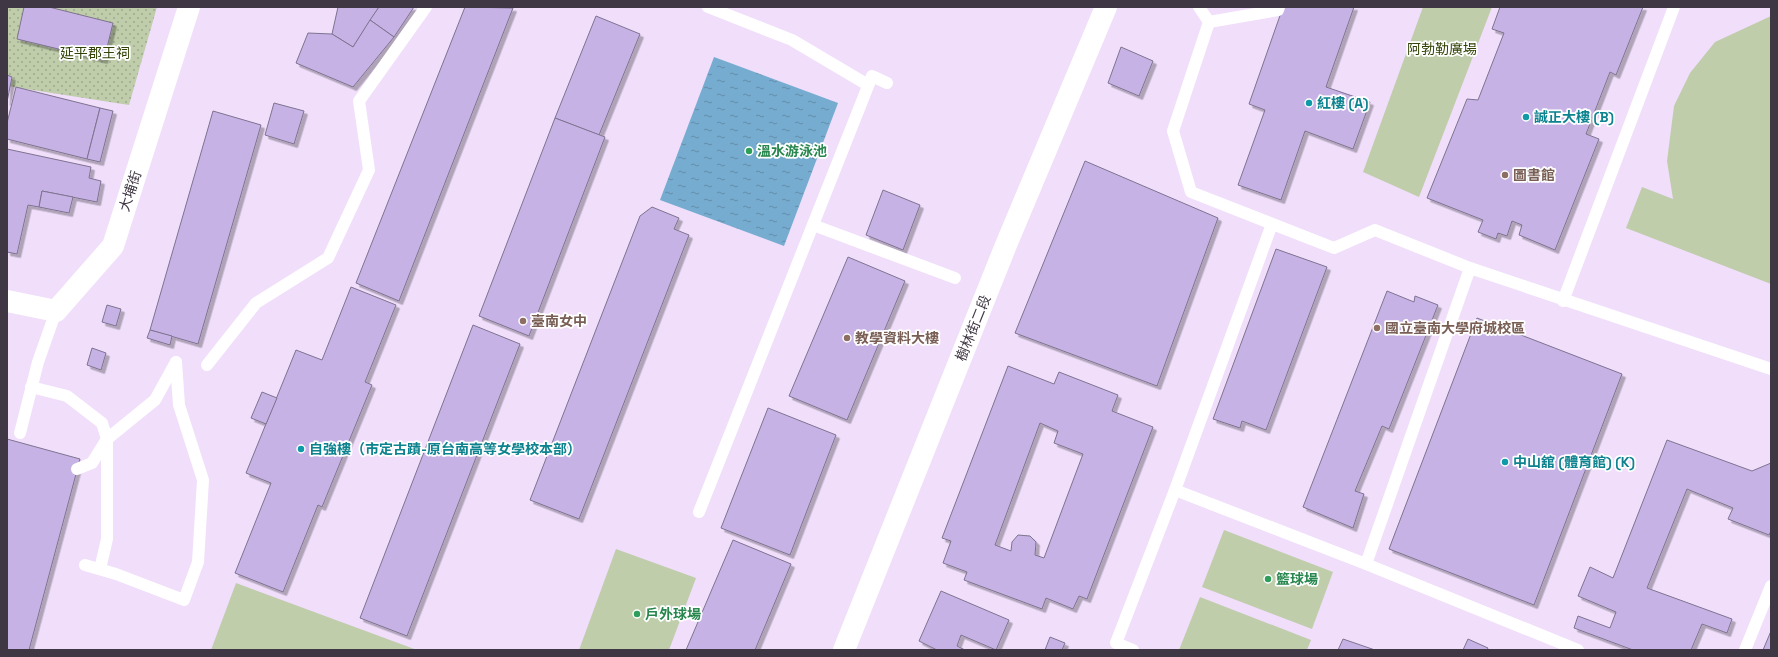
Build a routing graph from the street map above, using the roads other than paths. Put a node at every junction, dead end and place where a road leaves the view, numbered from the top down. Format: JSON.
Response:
{"nodes":[{"id":1,"x":189,"y":7,"type":"edge"},
{"id":2,"x":426,"y":7,"type":"edge"},
{"id":3,"x":708,"y":7,"type":"edge"},
{"id":4,"x":1106,"y":7,"type":"edge"},
{"id":5,"x":1199,"y":7,"type":"edge"},
{"id":6,"x":1280,"y":7,"type":"edge"},
{"id":7,"x":1674,"y":7,"type":"edge"},
{"id":8,"x":1209,"y":22,"type":"junction"},
{"id":9,"x":887,"y":83,"type":"dead end"},
{"id":10,"x":868,"y":85,"type":"junction"},
{"id":11,"x":1272,"y":224,"type":"junction"},
{"id":12,"x":813,"y":225,"type":"junction"},
{"id":13,"x":1470,"y":268,"type":"junction"},
{"id":14,"x":955,"y":278,"type":"dead end"},
{"id":15,"x":7,"y":301,"type":"edge"},
{"id":16,"x":1563,"y":301,"type":"junction"},
{"id":17,"x":56,"y":310,"type":"junction"},
{"id":18,"x":206,"y":365,"type":"dead end"},
{"id":19,"x":1771,"y":370,"type":"edge"},
{"id":20,"x":31,"y":387,"type":"junction"},
{"id":21,"x":20,"y":433,"type":"dead end"},
{"id":22,"x":107,"y":439,"type":"junction"},
{"id":23,"x":77,"y":469,"type":"dead end"},
{"id":24,"x":1175,"y":490,"type":"junction"},
{"id":25,"x":699,"y":512,"type":"dead end"},
{"id":26,"x":1366,"y":564,"type":"junction"},
{"id":27,"x":85,"y":565,"type":"dead end"},
{"id":28,"x":100,"y":569,"type":"junction"},
{"id":29,"x":1771,"y":586,"type":"edge"},
{"id":30,"x":844,"y":650,"type":"edge"},
{"id":31,"x":1133,"y":650,"type":"edge"},
{"id":32,"x":1578,"y":650,"type":"edge"},
{"id":33,"x":1745,"y":650,"type":"edge"}],
"edges":[{"from":1,"to":17,"type":"street","name":"大埔街"},
{"from":2,"to":18,"type":"lane"},
{"from":3,"to":10,"type":"lane"},
{"from":4,"to":30,"type":"street","name":"樹林街二段"},
{"from":5,"to":8,"type":"lane"},
{"from":6,"to":8,"type":"lane"},
{"from":7,"to":16,"type":"lane"},
{"from":8,"to":11,"type":"lane"},
{"from":9,"to":10,"type":"lane"},
{"from":10,"to":12,"type":"lane"},
{"from":11,"to":13,"type":"lane"},
{"from":11,"to":24,"type":"lane"},
{"from":12,"to":14,"type":"lane"},
{"from":12,"to":25,"type":"lane"},
{"from":13,"to":16,"type":"lane"},
{"from":13,"to":26,"type":"lane"},
{"from":15,"to":17,"type":"street"},
{"from":16,"to":19,"type":"lane"},
{"from":17,"to":20,"type":"lane"},
{"from":20,"to":21,"type":"lane"},
{"from":20,"to":22,"type":"lane"},
{"from":22,"to":23,"type":"lane"},
{"from":22,"to":28,"type":"lane"},
{"from":22,"to":28,"type":"lane"},
{"from":24,"to":26,"type":"lane"},
{"from":24,"to":31,"type":"lane"},
{"from":26,"to":32,"type":"lane"},
{"from":27,"to":28,"type":"lane"},
{"from":29,"to":33,"type":"lane"}]}
